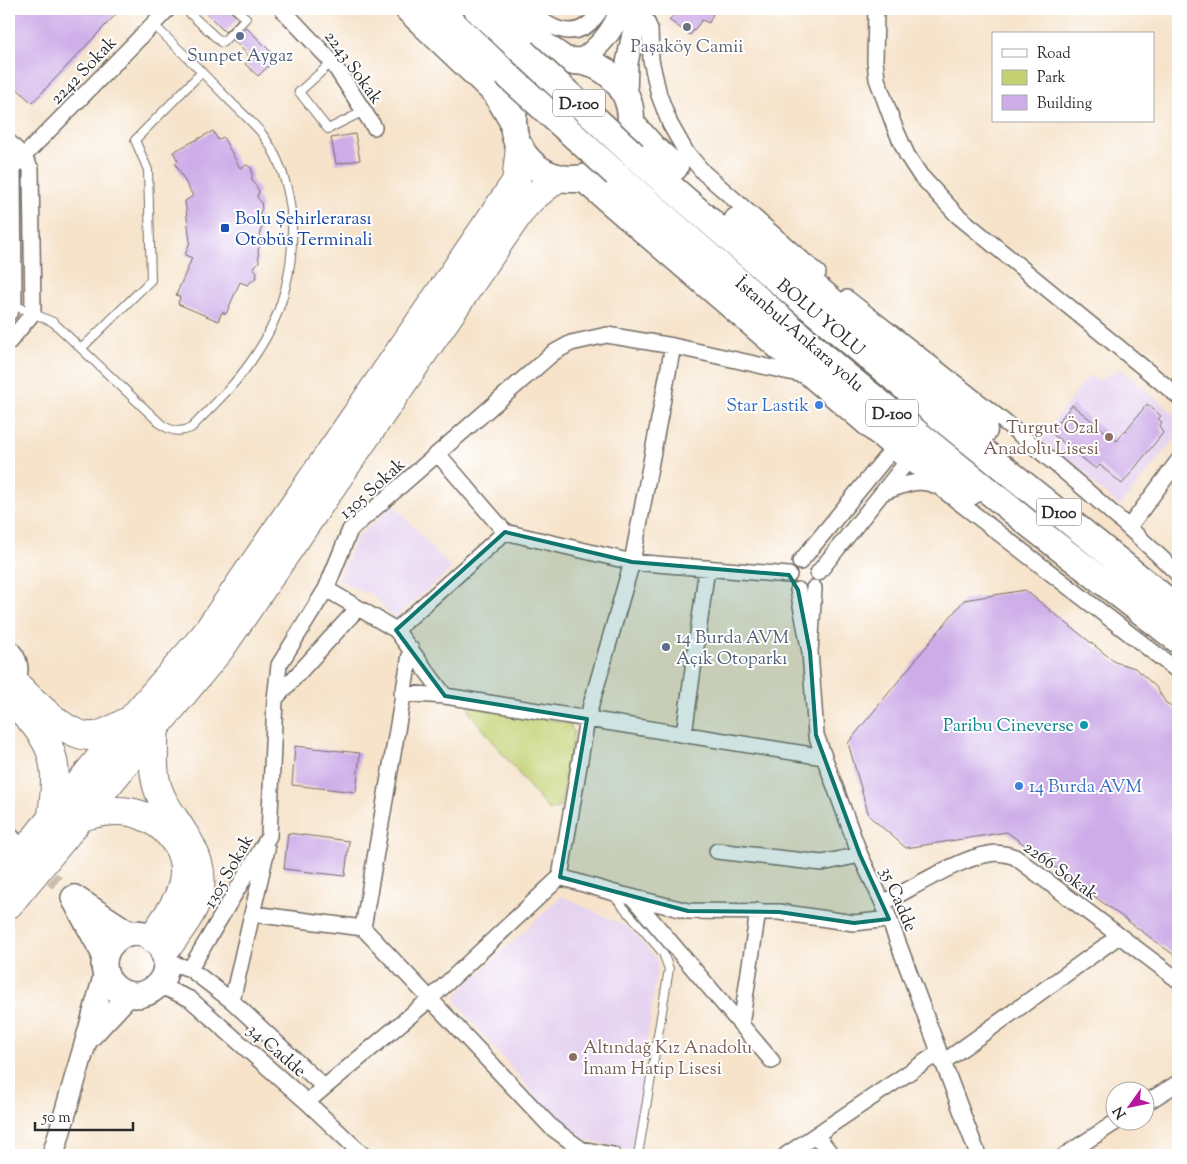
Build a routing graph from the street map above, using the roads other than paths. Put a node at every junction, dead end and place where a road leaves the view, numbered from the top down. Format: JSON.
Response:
{"nodes":[{"id":1,"x":168,"y":9,"type":"edge"},
{"id":2,"x":185,"y":9,"type":"edge"},
{"id":3,"x":236,"y":9,"type":"edge"},
{"id":4,"x":282,"y":9,"type":"edge"},
{"id":5,"x":408,"y":9,"type":"edge"},
{"id":6,"x":438,"y":9,"type":"edge"},
{"id":7,"x":477,"y":9,"type":"edge"},
{"id":8,"x":506,"y":9,"type":"edge"},
{"id":9,"x":528,"y":9,"type":"edge"},
{"id":10,"x":601,"y":9,"type":"edge"},
{"id":11,"x":620,"y":9,"type":"edge"},
{"id":12,"x":639,"y":9,"type":"edge"},
{"id":13,"x":876,"y":9,"type":"edge"},
{"id":14,"x":153,"y":24,"type":"junction"},
{"id":15,"x":573,"y":61,"type":"junction"},
{"id":16,"x":332,"y":62,"type":"junction"},
{"id":17,"x":202,"y":72,"type":"junction"},
{"id":18,"x":626,"y":96,"type":"junction"},
{"id":19,"x":364,"y":111,"type":"junction"},
{"id":20,"x":513,"y":122,"type":"junction"},
{"id":21,"x":631,"y":123,"type":"junction"},
{"id":22,"x":374,"y":127,"type":"dead end"},
{"id":23,"x":9,"y":142,"type":"edge"},
{"id":24,"x":520,"y":148,"type":"junction"},
{"id":25,"x":24,"y":157,"type":"junction"},
{"id":26,"x":570,"y":178,"type":"junction"},
{"id":27,"x":12,"y":309,"type":"edge"},
{"id":28,"x":33,"y":313,"type":"junction"},
{"id":29,"x":9,"y":342,"type":"edge"},
{"id":30,"x":673,"y":346,"type":"junction"},
{"id":31,"x":82,"y":348,"type":"junction"},
{"id":32,"x":815,"y":378,"type":"junction"},
{"id":33,"x":1178,"y":396,"type":"edge"},
{"id":34,"x":939,"y":416,"type":"joint"},
{"id":35,"x":903,"y":452,"type":"junction"},
{"id":36,"x":438,"y":454,"type":"junction"},
{"id":37,"x":1178,"y":461,"type":"edge"},
{"id":38,"x":884,"y":492,"type":"junction"},
{"id":39,"x":1029,"y":524,"type":"junction"},
{"id":40,"x":1129,"y":526,"type":"junction"},
{"id":41,"x":505,"y":532,"type":"junction"},
{"id":42,"x":632,"y":562,"type":"junction"},
{"id":43,"x":800,"y":562,"type":"junction"},
{"id":44,"x":1121,"y":562,"type":"junction"},
{"id":45,"x":706,"y":568,"type":"junction"},
{"id":46,"x":1178,"y":574,"type":"edge"},
{"id":47,"x":789,"y":575,"type":"junction"},
{"id":48,"x":816,"y":581,"type":"junction"},
{"id":49,"x":326,"y":588,"type":"junction"},
{"id":50,"x":798,"y":590,"type":"junction"},
{"id":51,"x":358,"y":608,"type":"junction"},
{"id":52,"x":1178,"y":609,"type":"edge"},
{"id":53,"x":396,"y":630,"type":"junction"},
{"id":54,"x":1178,"y":640,"type":"edge"},
{"id":55,"x":411,"y":649,"type":"junction"},
{"id":56,"x":810,"y":652,"type":"junction"},
{"id":57,"x":9,"y":654,"type":"edge"},
{"id":58,"x":1178,"y":671,"type":"edge"},
{"id":59,"x":10,"y":689,"type":"edge"},
{"id":60,"x":402,"y":693,"type":"junction"},
{"id":61,"x":445,"y":696,"type":"junction"},
{"id":62,"x":274,"y":699,"type":"junction"},
{"id":63,"x":587,"y":719,"type":"junction"},
{"id":64,"x":142,"y":723,"type":"junction"},
{"id":65,"x":684,"y":734,"type":"junction"},
{"id":66,"x":824,"y":757,"type":"junction"},
{"id":67,"x":52,"y":815,"type":"junction"},
{"id":68,"x":80,"y":817,"type":"junction"},
{"id":69,"x":270,"y":836,"type":"junction"},
{"id":70,"x":717,"y":851,"type":"dead end"},
{"id":71,"x":860,"y":855,"type":"junction"},
{"id":72,"x":9,"y":871,"type":"edge"},
{"id":73,"x":560,"y":877,"type":"junction"},
{"id":74,"x":611,"y":892,"type":"junction"},
{"id":75,"x":633,"y":898,"type":"junction"},
{"id":76,"x":883,"y":903,"type":"junction"},
{"id":77,"x":9,"y":904,"type":"edge"},
{"id":78,"x":758,"y":912,"type":"junction"},
{"id":79,"x":253,"y":914,"type":"junction"},
{"id":80,"x":889,"y":919,"type":"junction"},
{"id":81,"x":363,"y":928,"type":"junction"},
{"id":82,"x":1119,"y":936,"type":"junction"},
{"id":83,"x":153,"y":946,"type":"junction"},
{"id":84,"x":105,"y":964,"type":"junction"},
{"id":85,"x":190,"y":969,"type":"junction"},
{"id":86,"x":1178,"y":980,"type":"edge"},
{"id":87,"x":158,"y":985,"type":"junction"},
{"id":88,"x":129,"y":995,"type":"junction"},
{"id":89,"x":430,"y":999,"type":"junction"},
{"id":90,"x":232,"y":1001,"type":"junction"},
{"id":91,"x":741,"y":1025,"type":"junction"},
{"id":92,"x":86,"y":1042,"type":"junction"},
{"id":93,"x":940,"y":1058,"type":"junction"},
{"id":94,"x":772,"y":1061,"type":"dead end"},
{"id":95,"x":1178,"y":1083,"type":"edge"},
{"id":96,"x":324,"y":1087,"type":"junction"},
{"id":97,"x":1154,"y":1098,"type":"edge"},
{"id":98,"x":308,"y":1102,"type":"junction"},
{"id":99,"x":1104,"y":1130,"type":"edge"},
{"id":100,"x":816,"y":1135,"type":"junction"},
{"id":101,"x":580,"y":1152,"type":"edge"},
{"id":102,"x":53,"y":1155,"type":"edge"},
{"id":103,"x":363,"y":1155,"type":"edge"},
{"id":104,"x":613,"y":1155,"type":"edge"},
{"id":105,"x":638,"y":1155,"type":"edge"},
{"id":106,"x":786,"y":1155,"type":"edge"},
{"id":107,"x":832,"y":1155,"type":"edge"},
{"id":108,"x":978,"y":1155,"type":"edge"},
{"id":109,"x":1065,"y":1155,"type":"edge"}],
"edges":[{"from":1,"to":14,"type":"street","name":"2242 Sokak"},
{"from":2,"to":3,"type":"lane"},
{"from":4,"to":16,"type":"street","name":"2243 Sokak"},
{"from":5,"to":20,"type":"highway"},
{"from":6,"to":39,"type":"highway","name":"İstanbul-Ankara yolu","number":"D-100","bridge":true},
{"from":7,"to":34,"type":"highway","name":"BOLU YOLU","number":"D-100","bridge":true},
{"from":8,"to":15,"type":"highway"},
{"from":9,"to":10,"type":"street"},
{"from":11,"to":15,"type":"main road"},
{"from":12,"to":18,"type":"main road"},
{"from":12,"to":40,"type":"street"},
{"from":13,"to":33,"type":"street"},
{"from":14,"to":17,"type":"lane"},
{"from":14,"to":25,"type":"street","name":"2242 Sokak"},
{"from":15,"to":18,"type":"highway"},
{"from":15,"to":20,"type":"highway"},
{"from":16,"to":19,"type":"street","name":"2243 Sokak"},
{"from":16,"to":19,"type":"lane"},
{"from":17,"to":31,"type":"lane"},
{"from":17,"to":31,"type":"lane"},
{"from":18,"to":21,"type":"highway"},
{"from":19,"to":22,"type":"street","name":"2243 Sokak"},
{"from":20,"to":24,"type":"highway"},
{"from":21,"to":26,"type":"highway"},
{"from":21,"to":44,"type":"highway"},
{"from":23,"to":25,"type":"street"},
{"from":24,"to":26,"type":"highway"},
{"from":24,"to":64,"type":"highway"},
{"from":25,"to":27,"type":"street","name":"2242 Sokak"},
{"from":25,"to":28,"type":"street"},
{"from":26,"to":32,"type":"highway"},
{"from":26,"to":64,"type":"highway"},
{"from":27,"to":28,"type":"lane"},
{"from":28,"to":29,"type":"street"},
{"from":28,"to":31,"type":"lane"},
{"from":30,"to":32,"type":"street","name":"1305 Sokak"},
{"from":30,"to":36,"type":"street","name":"1305 Sokak"},
{"from":30,"to":42,"type":"street"},
{"from":32,"to":35,"type":"highway"},
{"from":34,"to":44,"type":"highway","name":"BOLU YOLU","number":"D100"},
{"from":35,"to":38,"type":"street"},
{"from":35,"to":39,"type":"highway"},
{"from":35,"to":43,"type":"street"},
{"from":36,"to":41,"type":"street"},
{"from":36,"to":49,"type":"street","name":"1305 Sokak"},
{"from":37,"to":40,"type":"street"},
{"from":38,"to":48,"type":"street"},
{"from":38,"to":58,"type":"street"},
{"from":39,"to":54,"type":"highway","name":"İstanbul-Ankara yolu","number":"D-100"},
{"from":40,"to":46,"type":"street"},
{"from":41,"to":42,"type":"street"},
{"from":41,"to":53,"type":"street"},
{"from":42,"to":45,"type":"street"},
{"from":42,"to":63,"type":"street"},
{"from":43,"to":47,"type":"street"},
{"from":43,"to":48,"type":"street"},
{"from":44,"to":52,"type":"highway","name":"BOLU YOLU","number":"D100"},
{"from":45,"to":47,"type":"street"},
{"from":45,"to":65,"type":"street"},
{"from":47,"to":50,"type":"street"},
{"from":48,"to":50,"type":"street"},
{"from":48,"to":56,"type":"street"},
{"from":49,"to":51,"type":"street"},
{"from":49,"to":62,"type":"street","name":"1305 Sokak"},
{"from":50,"to":56,"type":"street"},
{"from":51,"to":53,"type":"street"},
{"from":51,"to":62,"type":"street"},
{"from":53,"to":55,"type":"street"},
{"from":55,"to":60,"type":"street"},
{"from":55,"to":61,"type":"street"},
{"from":56,"to":66,"type":"street","name":"35 Cadde"},
{"from":57,"to":59,"type":"main road"},
{"from":59,"to":64,"type":"highway"},
{"from":59,"to":67,"type":"highway"},
{"from":60,"to":61,"type":"street"},
{"from":60,"to":81,"type":"street"},
{"from":61,"to":63,"type":"street"},
{"from":62,"to":69,"type":"street","name":"1305 Sokak"},
{"from":63,"to":65,"type":"street"},
{"from":63,"to":73,"type":"street"},
{"from":64,"to":67,"type":"highway"},
{"from":64,"to":68,"type":"highway"},
{"from":64,"to":83,"type":"highway"},
{"from":65,"to":66,"type":"street"},
{"from":66,"to":71,"type":"street","name":"35 Cadde"},
{"from":67,"to":72,"type":"highway"},
{"from":68,"to":77,"type":"highway"},
{"from":68,"to":83,"type":"highway"},
{"from":69,"to":79,"type":"street"},
{"from":69,"to":85,"type":"street","name":"1305 Sokak"},
{"from":70,"to":71,"type":"street"},
{"from":71,"to":76,"type":"street","name":"35 Cadde"},
{"from":73,"to":74,"type":"street"},
{"from":73,"to":89,"type":"street"},
{"from":74,"to":75,"type":"street"},
{"from":74,"to":105,"type":"lane"},
{"from":75,"to":78,"type":"street"},
{"from":75,"to":91,"type":"street"},
{"from":76,"to":80,"type":"street","name":"35 Cadde"},
{"from":76,"to":82,"type":"street","name":"2266 Sokak"},
{"from":78,"to":80,"type":"street"},
{"from":78,"to":91,"type":"street"},
{"from":79,"to":81,"type":"street"},
{"from":79,"to":90,"type":"street"},
{"from":80,"to":93,"type":"street","name":"35 Cadde"},
{"from":81,"to":89,"type":"street"},
{"from":82,"to":86,"type":"street","name":"2266 Sokak"},
{"from":82,"to":93,"type":"street"},
{"from":83,"to":84,"type":"main road"},
{"from":83,"to":84,"type":"main road"},
{"from":83,"to":85,"type":"street"},
{"from":83,"to":87,"type":"main road"},
{"from":84,"to":88,"type":"main road"},
{"from":84,"to":92,"type":"main road"},
{"from":85,"to":90,"type":"street"},
{"from":87,"to":88,"type":"main road"},
{"from":87,"to":98,"type":"street","name":"34 Cadde"},
{"from":88,"to":92,"type":"main road"},
{"from":89,"to":96,"type":"street"},
{"from":89,"to":101,"type":"street"},
{"from":90,"to":96,"type":"street"},
{"from":91,"to":94,"type":"street"},
{"from":92,"to":102,"type":"main road"},
{"from":93,"to":100,"type":"street"},
{"from":93,"to":108,"type":"street","name":"35 Cadde"},
{"from":95,"to":97,"type":"street"},
{"from":96,"to":98,"type":"street"},
{"from":98,"to":103,"type":"street","name":"34 Cadde"},
{"from":99,"to":109,"type":"street"},
{"from":100,"to":106,"type":"street"},
{"from":100,"to":107,"type":"street"},
{"from":101,"to":104,"type":"street"}]}
